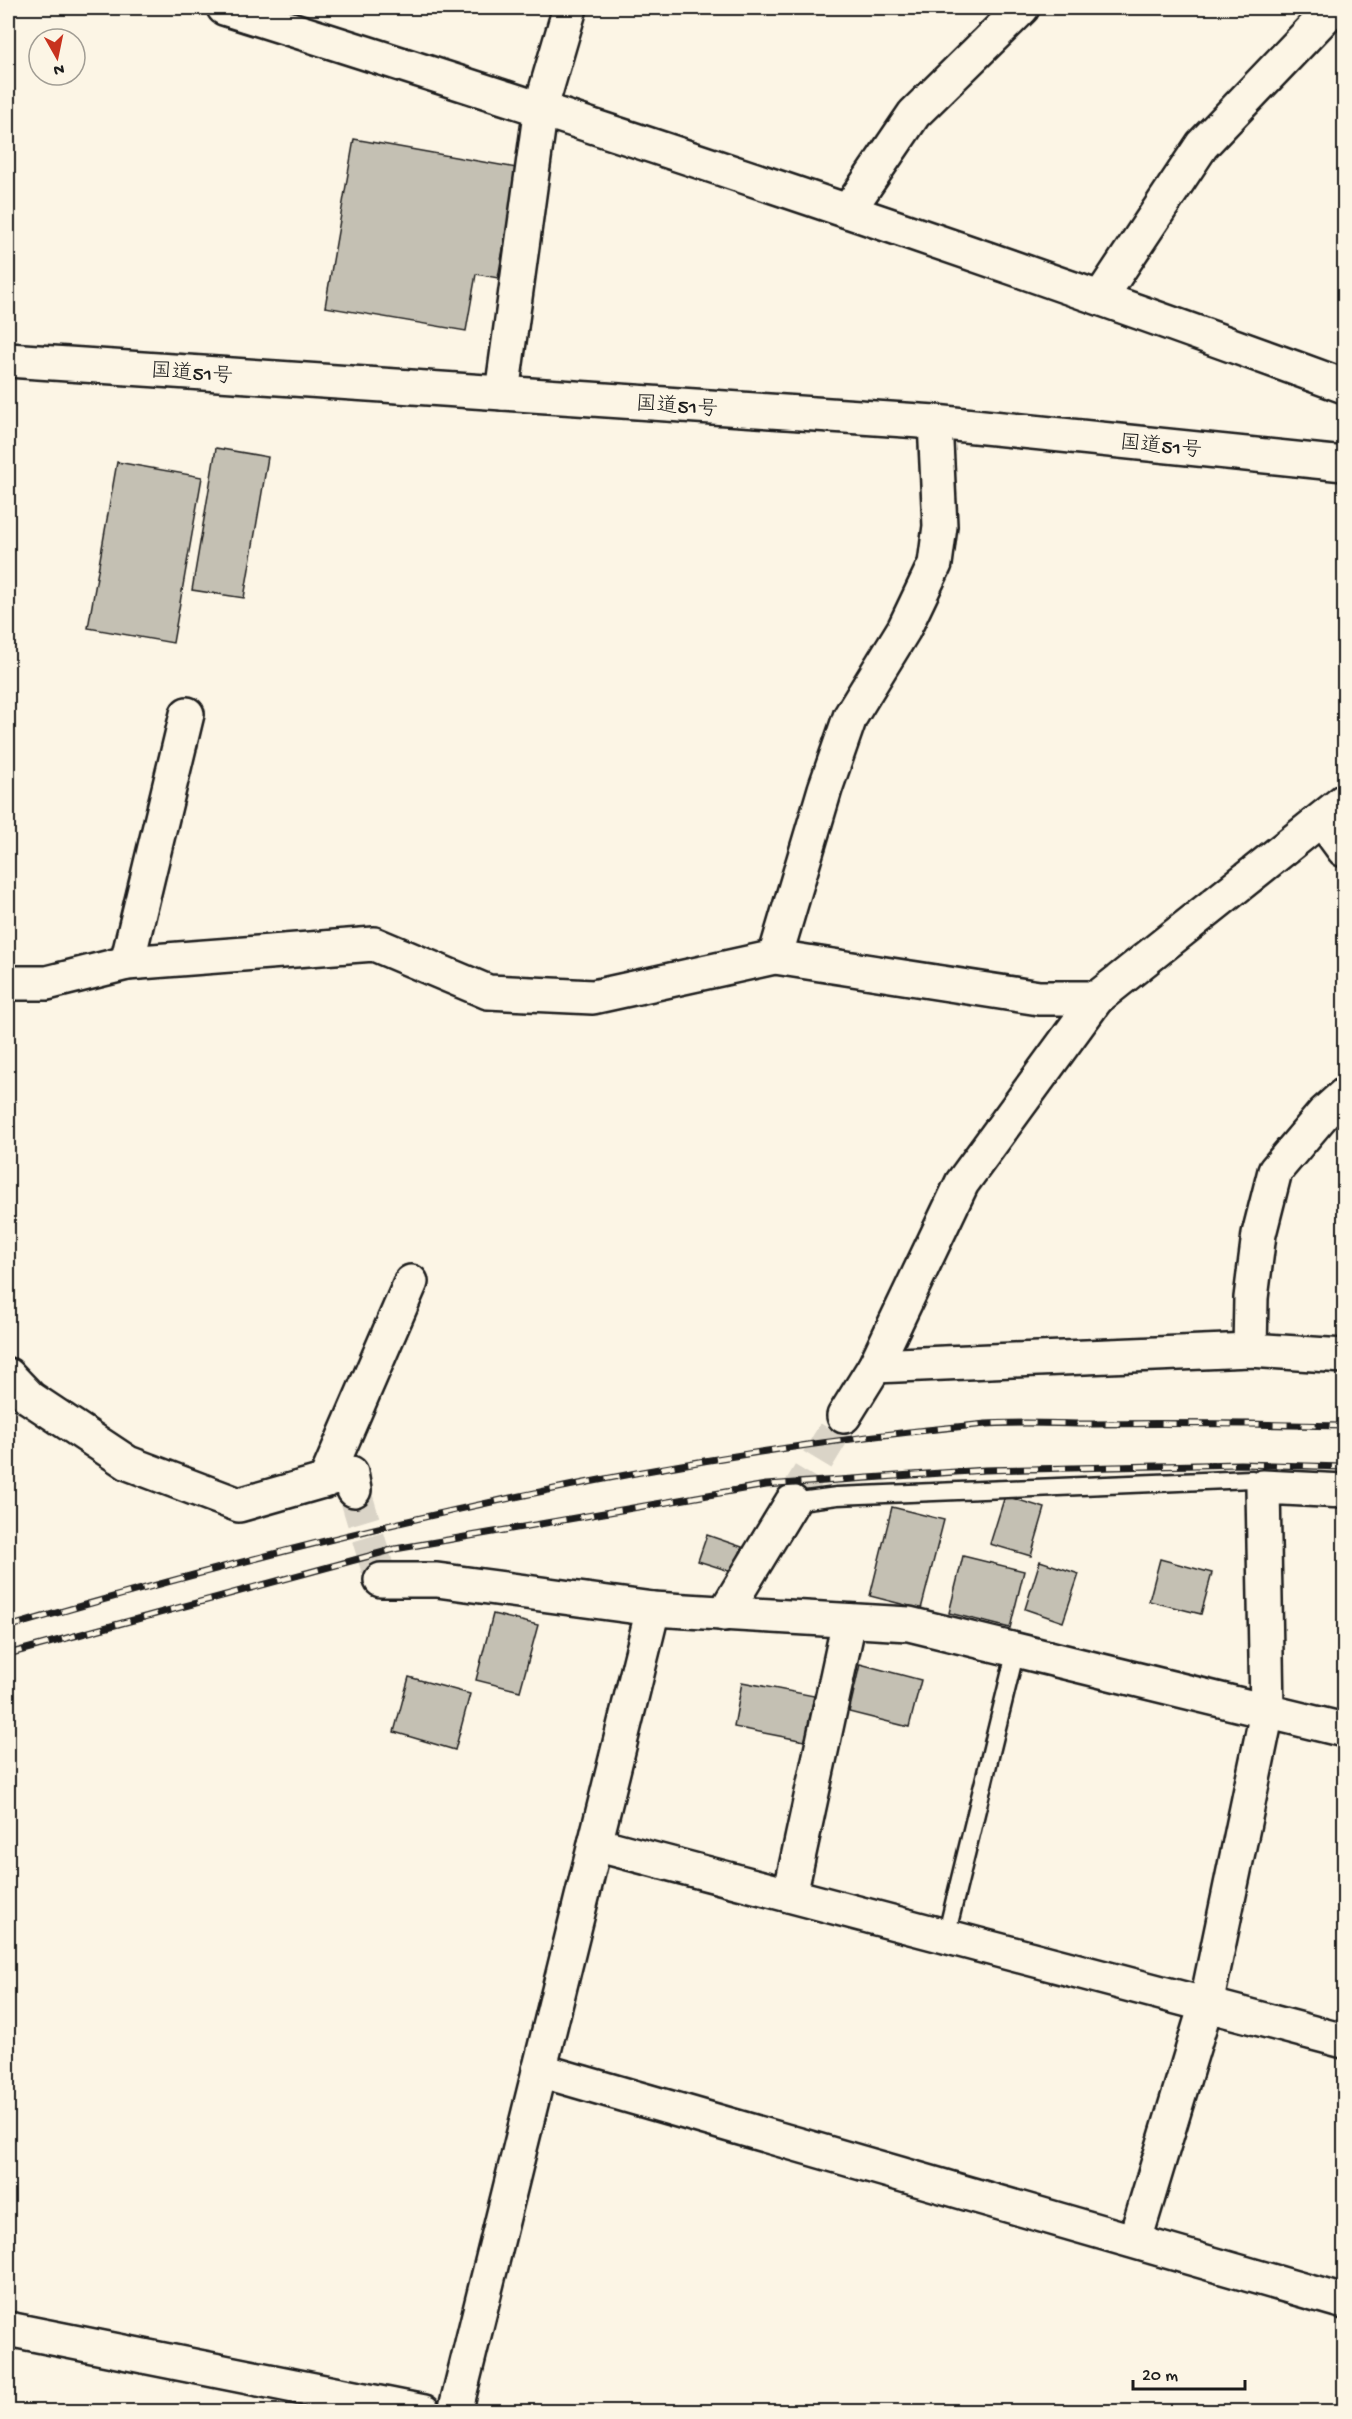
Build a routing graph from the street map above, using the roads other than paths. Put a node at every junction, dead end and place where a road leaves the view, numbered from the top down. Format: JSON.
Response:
{"nodes":[{"id":1,"x":224,"y":8,"type":"edge"},
{"id":2,"x":570,"y":8,"type":"edge"},
{"id":3,"x":1022,"y":8,"type":"edge"},
{"id":4,"x":1333,"y":8,"type":"edge"},
{"id":5,"x":541,"y":107,"type":"junction"},
{"id":6,"x":848,"y":211,"type":"junction"},
{"id":7,"x":1101,"y":297,"type":"junction"},
{"id":8,"x":8,"y":360,"type":"edge"},
{"id":9,"x":1344,"y":386,"type":"edge"},
{"id":10,"x":501,"y":393,"type":"junction"},
{"id":11,"x":935,"y":422,"type":"junction"},
{"id":12,"x":1344,"y":464,"type":"edge"},
{"id":13,"x":187,"y":714,"type":"dead end"},
{"id":14,"x":1333,"y":810,"type":"edge"},
{"id":15,"x":1344,"y":850,"type":"edge"},
{"id":16,"x":775,"y":957,"type":"junction"},
{"id":17,"x":128,"y":963,"type":"junction"},
{"id":18,"x":8,"y":983,"type":"edge"},
{"id":19,"x":1097,"y":998,"type":"junction"},
{"id":20,"x":1344,"y":1095,"type":"edge"},
{"id":21,"x":411,"y":1282,"type":"dead end"},
{"id":22,"x":1250,"y":1350,"type":"junction"},
{"id":23,"x":1344,"y":1356,"type":"edge"},
{"id":24,"x":875,"y":1366,"type":"junction"},
{"id":25,"x":8,"y":1375,"type":"edge"},
{"id":26,"x":844,"y":1416,"type":"tunnel mouth"},
{"id":27,"x":1263,"y":1487,"type":"junction"},
{"id":28,"x":1344,"y":1491,"type":"edge"},
{"id":29,"x":792,"y":1502,"type":"joint"},
{"id":30,"x":381,"y":1580,"type":"dead end"},
{"id":31,"x":653,"y":1609,"type":"junction"},
{"id":32,"x":724,"y":1614,"type":"junction"},
{"id":33,"x":849,"y":1621,"type":"junction"},
{"id":34,"x":1016,"y":1650,"type":"junction"},
{"id":35,"x":1267,"y":1712,"type":"junction"},
{"id":36,"x":1344,"y":1730,"type":"edge"},
{"id":37,"x":595,"y":1844,"type":"junction"},
{"id":38,"x":790,"y":1895,"type":"junction"},
{"id":39,"x":946,"y":1936,"type":"junction"},
{"id":40,"x":1206,"y":2005,"type":"junction"},
{"id":41,"x":1344,"y":2041,"type":"edge"},
{"id":42,"x":539,"y":2070,"type":"junction"},
{"id":43,"x":1135,"y":2240,"type":"junction"},
{"id":44,"x":1344,"y":2302,"type":"edge"},
{"id":45,"x":8,"y":2330,"type":"edge"},
{"id":46,"x":424,"y":2412,"type":"edge"},
{"id":47,"x":455,"y":2412,"type":"edge"}],
"edges":[{"from":1,"to":5,"type":"main road"},
{"from":2,"to":5,"type":"main road"},
{"from":3,"to":6,"type":"main road"},
{"from":4,"to":7,"type":"main road"},
{"from":5,"to":6,"type":"main road"},
{"from":5,"to":10,"type":"main road"},
{"from":6,"to":7,"type":"main road"},
{"from":7,"to":9,"type":"main road"},
{"from":8,"to":10,"type":"main road","name":"国道51号"},
{"from":10,"to":11,"type":"main road","name":"国道51号"},
{"from":11,"to":12,"type":"main road","name":"国道51号"},
{"from":11,"to":16,"type":"main road"},
{"from":13,"to":17,"type":"main road"},
{"from":14,"to":15,"type":"main road"},
{"from":14,"to":19,"type":"main road"},
{"from":16,"to":17,"type":"main road"},
{"from":16,"to":19,"type":"main road"},
{"from":17,"to":18,"type":"main road"},
{"from":19,"to":24,"type":"main road"},
{"from":20,"to":22,"type":"main road"},
{"from":21,"to":25,"type":"main road"},
{"from":22,"to":23,"type":"main road"},
{"from":22,"to":24,"type":"main road"},
{"from":24,"to":26,"type":"main road"},
{"from":27,"to":28,"type":"main road"},
{"from":27,"to":29,"type":"lane"},
{"from":27,"to":35,"type":"main road"},
{"from":29,"to":32,"type":"main road"},
{"from":30,"to":31,"type":"main road"},
{"from":31,"to":32,"type":"main road"},
{"from":31,"to":37,"type":"main road"},
{"from":32,"to":33,"type":"main road"},
{"from":33,"to":34,"type":"main road"},
{"from":33,"to":38,"type":"main road"},
{"from":34,"to":35,"type":"main road"},
{"from":34,"to":39,"type":"lane"},
{"from":35,"to":36,"type":"main road"},
{"from":35,"to":40,"type":"main road"},
{"from":37,"to":38,"type":"main road"},
{"from":37,"to":42,"type":"main road"},
{"from":38,"to":39,"type":"main road"},
{"from":39,"to":40,"type":"main road"},
{"from":40,"to":41,"type":"main road"},
{"from":40,"to":43,"type":"main road"},
{"from":42,"to":43,"type":"main road"},
{"from":42,"to":47,"type":"main road"},
{"from":43,"to":44,"type":"main road"},
{"from":45,"to":46,"type":"main road"}]}
